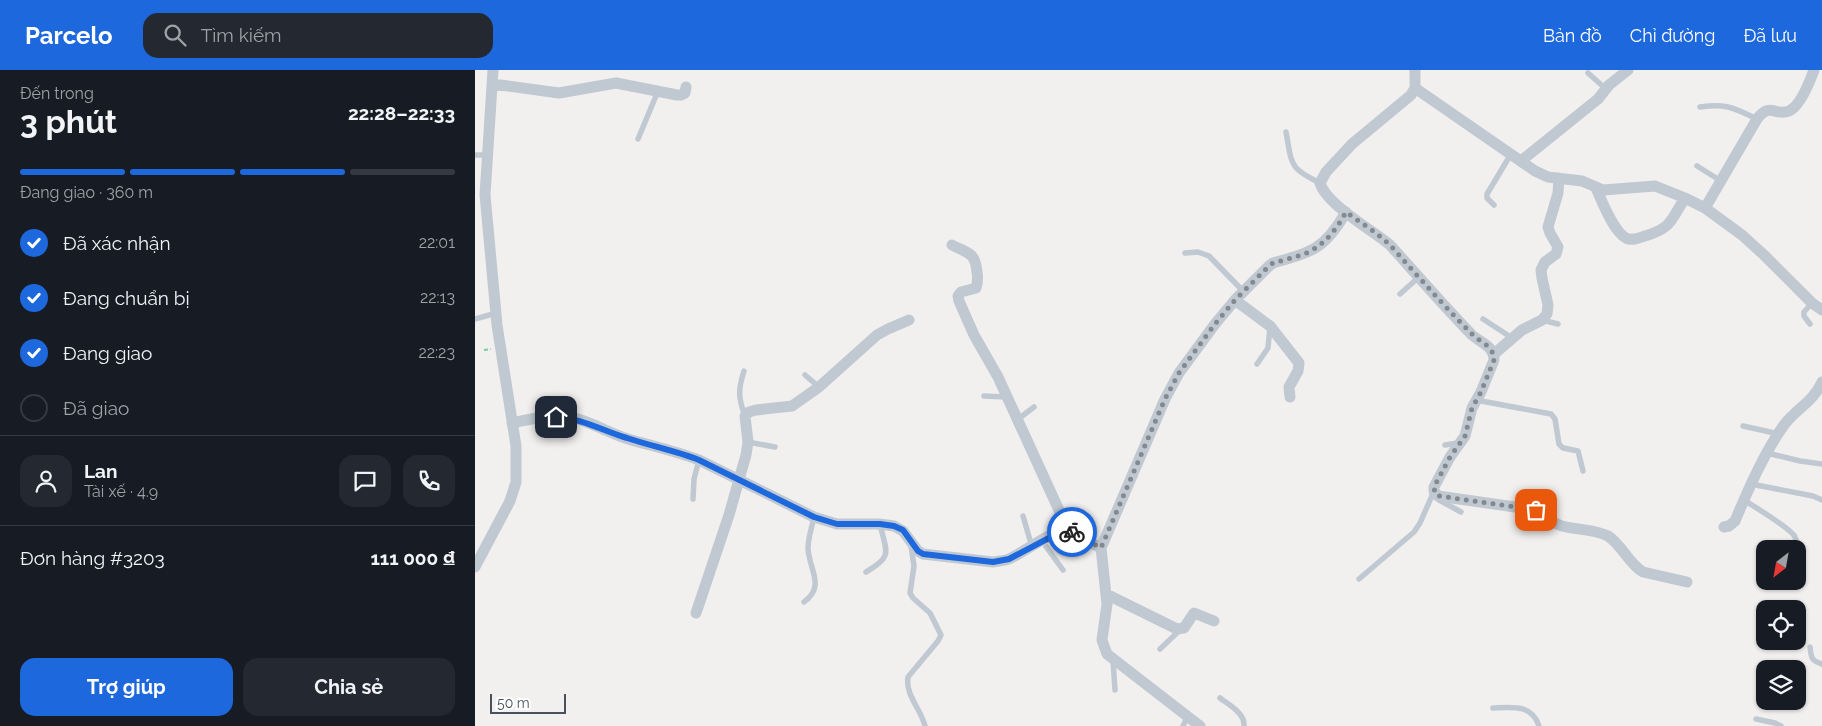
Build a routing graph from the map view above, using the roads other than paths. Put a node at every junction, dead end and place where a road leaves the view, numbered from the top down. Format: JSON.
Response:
{"nodes":[{"id":1,"x":493,"y":70,"type":"edge"},
{"id":2,"x":1415,"y":70,"type":"edge"},
{"id":3,"x":1628,"y":70,"type":"edge"},
{"id":4,"x":1814,"y":70,"type":"edge"},
{"id":5,"x":1588,"y":73,"type":"dead end"},
{"id":6,"x":493,"y":84,"type":"junction"},
{"id":7,"x":686,"y":87,"type":"dead end"},
{"id":8,"x":1415,"y":88,"type":"junction"},
{"id":9,"x":1606,"y":89,"type":"junction"},
{"id":10,"x":658,"y":91,"type":"junction"},
{"id":11,"x":1700,"y":107,"type":"dead end"},
{"id":12,"x":1757,"y":119,"type":"junction"},
{"id":13,"x":1286,"y":132,"type":"dead end"},
{"id":14,"x":638,"y":139,"type":"dead end"},
{"id":15,"x":475,"y":155,"type":"edge"},
{"id":16,"x":487,"y":155,"type":"junction"},
{"id":17,"x":1516,"y":157,"type":"junction"},
{"id":18,"x":1697,"y":166,"type":"dead end"},
{"id":19,"x":1559,"y":178,"type":"junction"},
{"id":20,"x":1721,"y":180,"type":"junction"},
{"id":21,"x":1320,"y":183,"type":"junction"},
{"id":22,"x":1596,"y":188,"type":"junction"},
{"id":23,"x":480,"y":193,"type":"edge"},
{"id":24,"x":1685,"y":198,"type":"junction"},
{"id":25,"x":1494,"y":205,"type":"dead end"},
{"id":26,"x":1705,"y":208,"type":"junction"},
{"id":27,"x":1346,"y":212,"type":"junction"},
{"id":28,"x":952,"y":245,"type":"dead end"},
{"id":29,"x":1185,"y":253,"type":"dead end"},
{"id":30,"x":1419,"y":277,"type":"junction"},
{"id":31,"x":1400,"y":294,"type":"dead end"},
{"id":32,"x":1239,"y":296,"type":"junction"},
{"id":33,"x":1817,"y":306,"type":"edge"},
{"id":34,"x":496,"y":313,"type":"junction"},
{"id":35,"x":475,"y":319,"type":"edge"},
{"id":36,"x":1483,"y":319,"type":"dead end"},
{"id":37,"x":909,"y":320,"type":"dead end"},
{"id":38,"x":1542,"y":320,"type":"junction"},
{"id":39,"x":1558,"y":324,"type":"dead end"},
{"id":40,"x":1810,"y":324,"type":"dead end"},
{"id":41,"x":1270,"y":326,"type":"junction"},
{"id":42,"x":1513,"y":338,"type":"junction"},
{"id":43,"x":1494,"y":354,"type":"junction"},
{"id":44,"x":1257,"y":364,"type":"dead end"},
{"id":45,"x":744,"y":371,"type":"dead end"},
{"id":46,"x":805,"y":375,"type":"dead end"},
{"id":47,"x":1822,"y":382,"type":"edge"},
{"id":48,"x":819,"y":387,"type":"junction"},
{"id":49,"x":984,"y":396,"type":"dead end"},
{"id":50,"x":1006,"y":397,"type":"junction"},
{"id":51,"x":1291,"y":397,"type":"dead end"},
{"id":52,"x":1476,"y":400,"type":"junction"},
{"id":53,"x":1034,"y":407,"type":"dead end"},
{"id":54,"x":745,"y":416,"type":"junction"},
{"id":55,"x":1017,"y":420,"type":"junction"},
{"id":56,"x":512,"y":423,"type":"junction"},
{"id":57,"x":1743,"y":426,"type":"dead end"},
{"id":58,"x":1779,"y":434,"type":"junction"},
{"id":59,"x":748,"y":442,"type":"junction"},
{"id":60,"x":1462,"y":442,"type":"junction"},
{"id":61,"x":1445,"y":445,"type":"dead end"},
{"id":62,"x":775,"y":447,"type":"dead end"},
{"id":63,"x":1767,"y":453,"type":"junction"},
{"id":64,"x":699,"y":460,"type":"junction"},
{"id":65,"x":1822,"y":464,"type":"edge"},
{"id":66,"x":1583,"y":470,"type":"dead end"},
{"id":67,"x":739,"y":481,"type":"junction"},
{"id":68,"x":1751,"y":484,"type":"junction"},
{"id":69,"x":1433,"y":493,"type":"junction"},
{"id":70,"x":693,"y":499,"type":"dead end"},
{"id":71,"x":1744,"y":500,"type":"junction"},
{"id":72,"x":1822,"y":500,"type":"edge"},
{"id":73,"x":1461,"y":512,"type":"dead end"},
{"id":74,"x":1023,"y":516,"type":"dead end"},
{"id":75,"x":814,"y":517,"type":"junction"},
{"id":76,"x":880,"y":524,"type":"junction"},
{"id":77,"x":1724,"y":527,"type":"dead end"},
{"id":78,"x":1064,"y":530,"type":"junction"},
{"id":79,"x":910,"y":538,"type":"junction"},
{"id":80,"x":1796,"y":540,"type":"edge"},
{"id":81,"x":1037,"y":544,"type":"junction"},
{"id":82,"x":1101,"y":548,"type":"junction"},
{"id":83,"x":475,"y":567,"type":"edge"},
{"id":84,"x":1063,"y":570,"type":"dead end"},
{"id":85,"x":866,"y":572,"type":"dead end"},
{"id":86,"x":1359,"y":579,"type":"dead end"},
{"id":87,"x":1687,"y":582,"type":"dead end"},
{"id":88,"x":1106,"y":594,"type":"junction"},
{"id":89,"x":804,"y":602,"type":"dead end"},
{"id":90,"x":696,"y":613,"type":"dead end"},
{"id":91,"x":1213,"y":621,"type":"dead end"},
{"id":92,"x":1181,"y":629,"type":"junction"},
{"id":93,"x":1810,"y":648,"type":"dead end"},
{"id":94,"x":1160,"y":649,"type":"dead end"},
{"id":95,"x":1113,"y":660,"type":"junction"},
{"id":96,"x":1822,"y":664,"type":"edge"},
{"id":97,"x":1115,"y":690,"type":"dead end"},
{"id":98,"x":1220,"y":698,"type":"dead end"},
{"id":99,"x":1493,"y":708,"type":"dead end"},
{"id":100,"x":1755,"y":719,"type":"dead end"},
{"id":101,"x":1185,"y":721,"type":"edge"},
{"id":102,"x":925,"y":726,"type":"edge"},
{"id":103,"x":1200,"y":726,"type":"edge"},
{"id":104,"x":1244,"y":726,"type":"edge"},
{"id":105,"x":1539,"y":726,"type":"edge"},
{"id":106,"x":1781,"y":726,"type":"edge"}],
"edges":[{"from":1,"to":6,"type":"street"},
{"from":2,"to":8,"type":"street"},
{"from":3,"to":9,"type":"street"},
{"from":4,"to":12,"type":"street"},
{"from":5,"to":9,"type":"lane"},
{"from":6,"to":10,"type":"street"},
{"from":6,"to":16,"type":"street"},
{"from":7,"to":10,"type":"street"},
{"from":8,"to":17,"type":"street"},
{"from":8,"to":21,"type":"street"},
{"from":9,"to":17,"type":"street"},
{"from":10,"to":14,"type":"lane"},
{"from":11,"to":12,"type":"lane"},
{"from":12,"to":20,"type":"street"},
{"from":13,"to":21,"type":"lane"},
{"from":15,"to":16,"type":"lane"},
{"from":16,"to":23,"type":"street"},
{"from":17,"to":19,"type":"street"},
{"from":17,"to":25,"type":"lane"},
{"from":18,"to":20,"type":"lane"},
{"from":19,"to":22,"type":"street"},
{"from":19,"to":38,"type":"street"},
{"from":20,"to":26,"type":"street"},
{"from":21,"to":27,"type":"street"},
{"from":22,"to":24,"type":"street"},
{"from":22,"to":24,"type":"street"},
{"from":23,"to":34,"type":"street"},
{"from":24,"to":26,"type":"street"},
{"from":26,"to":33,"type":"street"},
{"from":27,"to":30,"type":"street"},
{"from":27,"to":32,"type":"street"},
{"from":28,"to":50,"type":"street"},
{"from":29,"to":32,"type":"lane"},
{"from":30,"to":31,"type":"lane"},
{"from":30,"to":43,"type":"street"},
{"from":32,"to":41,"type":"street"},
{"from":32,"to":82,"type":"street"},
{"from":33,"to":40,"type":"lane"},
{"from":34,"to":35,"type":"lane"},
{"from":34,"to":56,"type":"street"},
{"from":36,"to":42,"type":"lane"},
{"from":37,"to":48,"type":"street"},
{"from":38,"to":39,"type":"lane"},
{"from":38,"to":42,"type":"street"},
{"from":41,"to":44,"type":"lane"},
{"from":41,"to":51,"type":"street"},
{"from":42,"to":43,"type":"street"},
{"from":43,"to":52,"type":"street"},
{"from":45,"to":54,"type":"lane"},
{"from":46,"to":48,"type":"lane"},
{"from":47,"to":58,"type":"street"},
{"from":48,"to":54,"type":"street"},
{"from":49,"to":50,"type":"lane"},
{"from":50,"to":55,"type":"street"},
{"from":52,"to":60,"type":"street"},
{"from":52,"to":66,"type":"lane"},
{"from":53,"to":55,"type":"lane"},
{"from":54,"to":59,"type":"street"},
{"from":55,"to":78,"type":"street"},
{"from":56,"to":64,"type":"street"},
{"from":56,"to":83,"type":"street"},
{"from":57,"to":58,"type":"lane"},
{"from":58,"to":63,"type":"street"},
{"from":59,"to":62,"type":"lane"},
{"from":59,"to":67,"type":"street"},
{"from":60,"to":61,"type":"lane"},
{"from":60,"to":69,"type":"street"},
{"from":63,"to":65,"type":"lane"},
{"from":63,"to":68,"type":"street"},
{"from":64,"to":67,"type":"street"},
{"from":64,"to":70,"type":"lane"},
{"from":67,"to":75,"type":"street"},
{"from":67,"to":90,"type":"street"},
{"from":68,"to":71,"type":"street"},
{"from":68,"to":72,"type":"lane"},
{"from":69,"to":73,"type":"lane"},
{"from":69,"to":86,"type":"lane"},
{"from":69,"to":87,"type":"street"},
{"from":71,"to":77,"type":"street"},
{"from":71,"to":80,"type":"lane"},
{"from":74,"to":81,"type":"lane"},
{"from":75,"to":76,"type":"street"},
{"from":75,"to":89,"type":"lane"},
{"from":76,"to":79,"type":"street"},
{"from":76,"to":85,"type":"lane"},
{"from":78,"to":81,"type":"street"},
{"from":78,"to":82,"type":"street"},
{"from":79,"to":81,"type":"street"},
{"from":79,"to":102,"type":"lane"},
{"from":81,"to":84,"type":"lane"},
{"from":82,"to":88,"type":"street"},
{"from":88,"to":92,"type":"street"},
{"from":88,"to":95,"type":"street"},
{"from":91,"to":92,"type":"street"},
{"from":92,"to":94,"type":"lane"},
{"from":93,"to":96,"type":"lane"},
{"from":95,"to":97,"type":"lane"},
{"from":95,"to":101,"type":"street"},
{"from":98,"to":104,"type":"lane"},
{"from":99,"to":105,"type":"lane"},
{"from":100,"to":106,"type":"lane"},
{"from":101,"to":103,"type":"street"}]}
